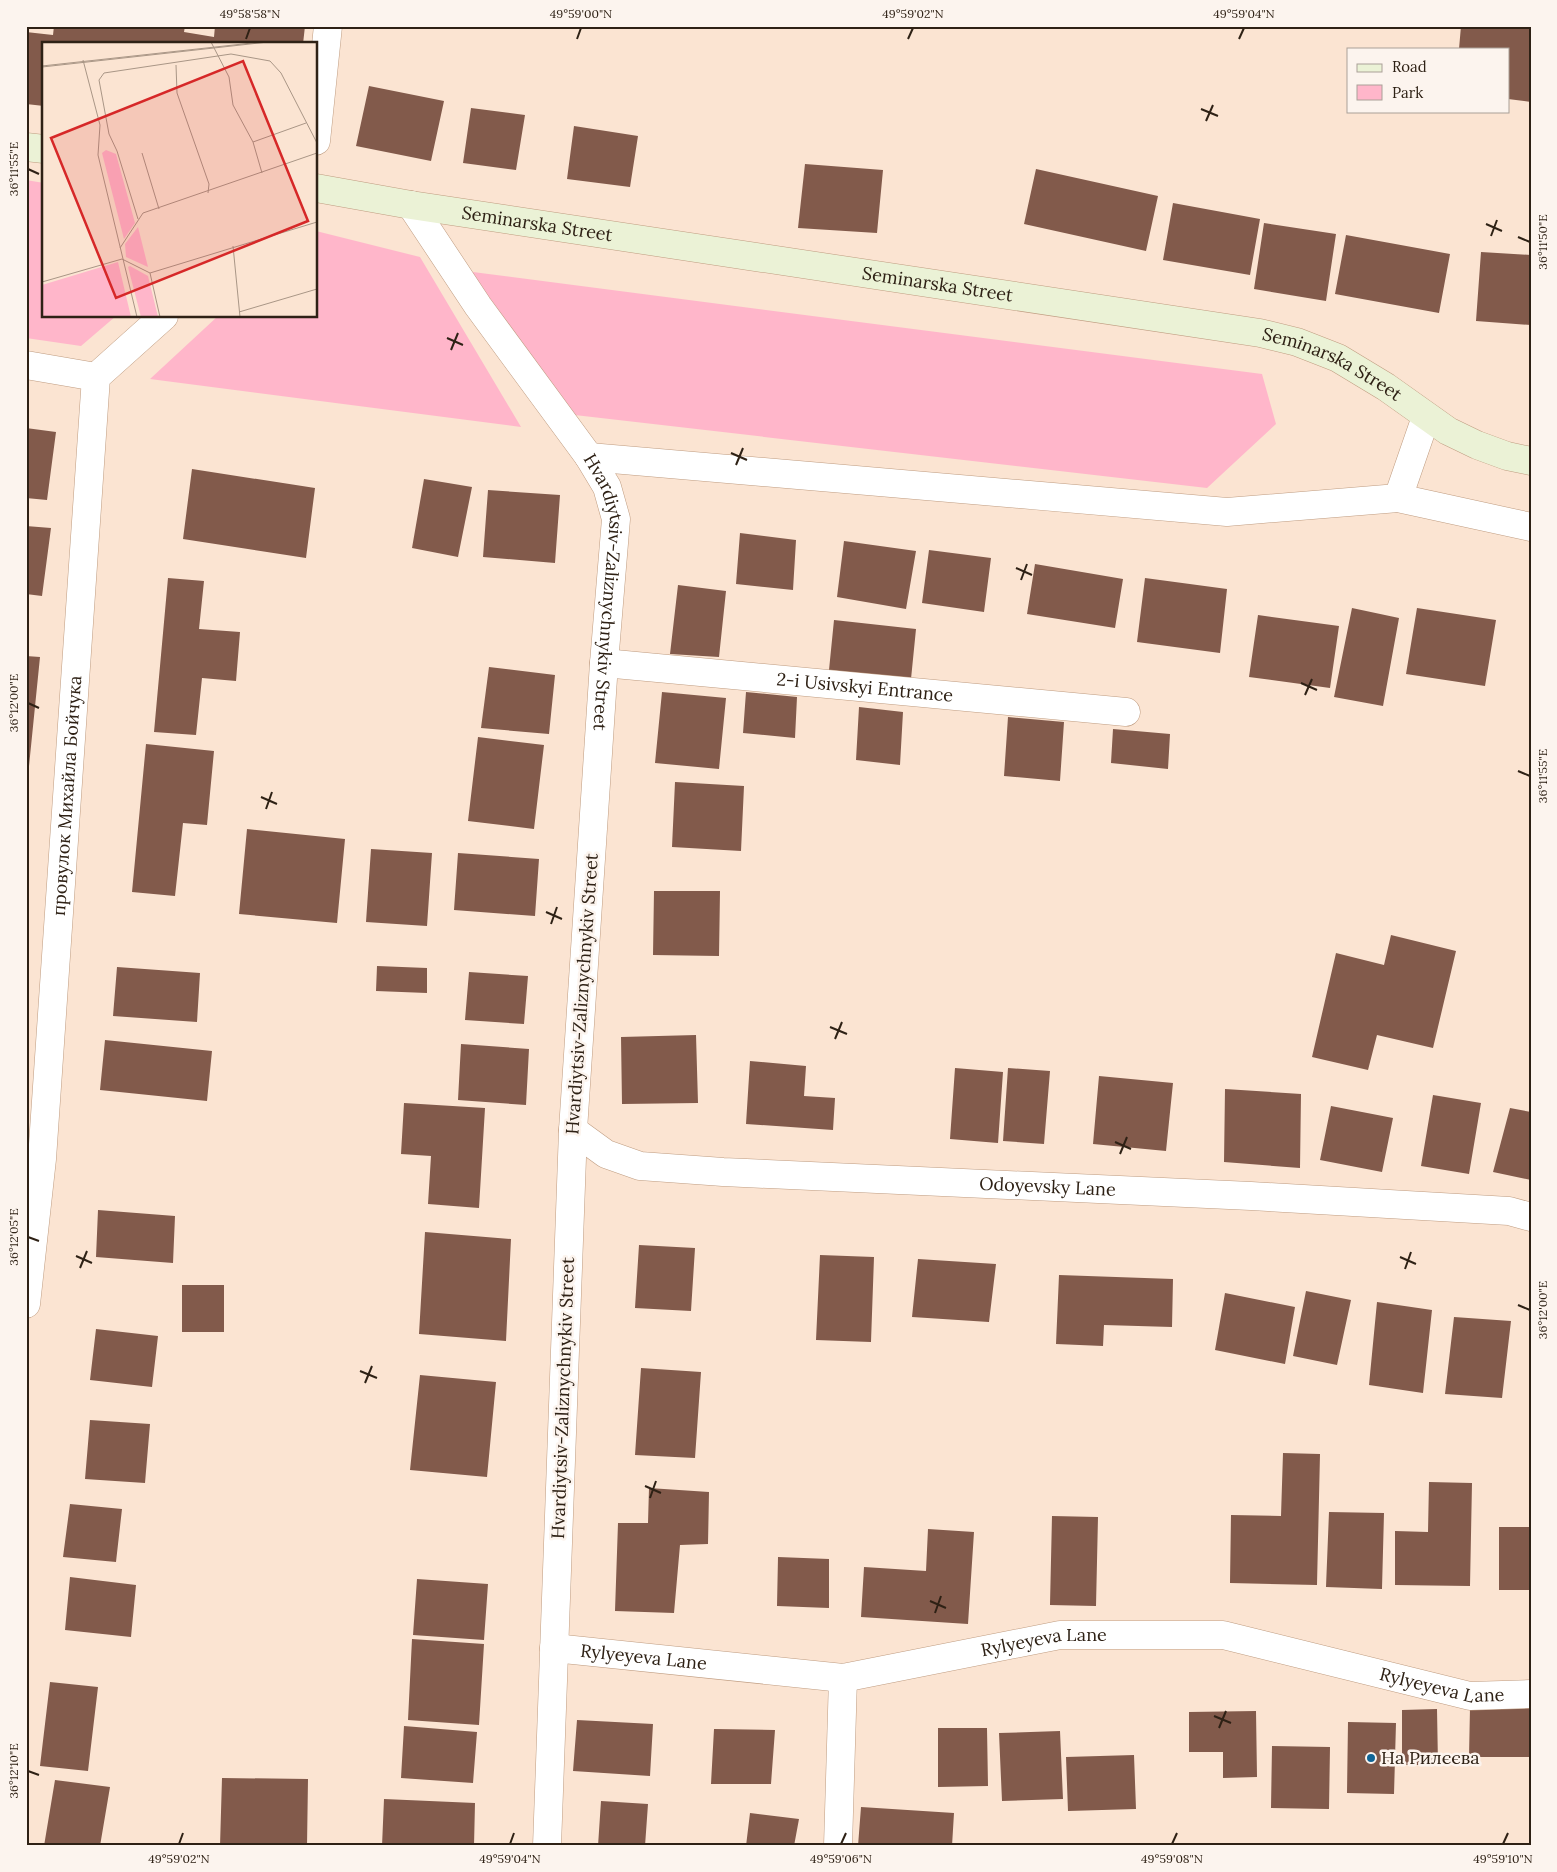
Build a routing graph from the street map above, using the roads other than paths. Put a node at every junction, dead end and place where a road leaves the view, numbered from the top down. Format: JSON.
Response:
{"nodes":[{"id":1,"x":328,"y":26,"type":"edge"},
{"id":2,"x":318,"y":122,"type":"edge"},
{"id":3,"x":26,"y":147,"type":"edge"},
{"id":4,"x":42,"y":149,"type":"edge"},
{"id":5,"x":318,"y":188,"type":"edge"},
{"id":6,"x":411,"y":205,"type":"junction"},
{"id":7,"x":162,"y":318,"type":"edge"},
{"id":8,"x":26,"y":365,"type":"edge"},
{"id":9,"x":96,"y":377,"type":"junction"},
{"id":10,"x":1426,"y":417,"type":"junction"},
{"id":11,"x":588,"y":457,"type":"junction"},
{"id":12,"x":1531,"y":461,"type":"edge"},
{"id":13,"x":1398,"y":498,"type":"junction"},
{"id":14,"x":1531,"y":527,"type":"edge"},
{"id":15,"x":604,"y":663,"type":"junction"},
{"id":16,"x":1126,"y":712,"type":"dead end"},
{"id":17,"x":573,"y":1130,"type":"junction"},
{"id":18,"x":34,"y":1156,"type":"edge"},
{"id":19,"x":1531,"y":1217,"type":"edge"},
{"id":20,"x":26,"y":1304,"type":"edge"},
{"id":21,"x":554,"y":1648,"type":"junction"},
{"id":22,"x":843,"y":1678,"type":"junction"},
{"id":23,"x":1531,"y":1694,"type":"edge"},
{"id":24,"x":546,"y":1846,"type":"edge"},
{"id":25,"x":838,"y":1846,"type":"edge"}],
"edges":[{"from":1,"to":2,"type":"street"},
{"from":3,"to":4,"type":"main road"},
{"from":5,"to":6,"type":"main road","name":"Seminarska Street"},
{"from":6,"to":10,"type":"main road","name":"Seminarska Street"},
{"from":6,"to":11,"type":"street","name":"Hvardiytsiv-Zaliznychnykiv Street"},
{"from":7,"to":9,"type":"street"},
{"from":8,"to":9,"type":"street"},
{"from":9,"to":18,"type":"street","name":"провулок Михайла Бойчука"},
{"from":10,"to":12,"type":"main road","name":"Seminarska Street"},
{"from":10,"to":13,"type":"street"},
{"from":11,"to":13,"type":"street"},
{"from":11,"to":15,"type":"street","name":"Hvardiytsiv-Zaliznychnykiv Street"},
{"from":13,"to":14,"type":"street"},
{"from":15,"to":16,"type":"street","name":"2-i Usivskyi Entrance"},
{"from":15,"to":17,"type":"street","name":"Hvardiytsiv-Zaliznychnykiv Street"},
{"from":17,"to":19,"type":"street","name":"Odoyevsky Lane"},
{"from":17,"to":21,"type":"street","name":"Hvardiytsiv-Zaliznychnykiv Street"},
{"from":18,"to":20,"type":"street","name":"провулок Михайла Бойчука"},
{"from":21,"to":22,"type":"street","name":"Rylyeyeva Lane"},
{"from":21,"to":24,"type":"street","name":"Hvardiytsiv-Zaliznychnykiv Street"},
{"from":22,"to":23,"type":"street","name":"Rylyeyeva Lane"},
{"from":22,"to":25,"type":"street"}]}
